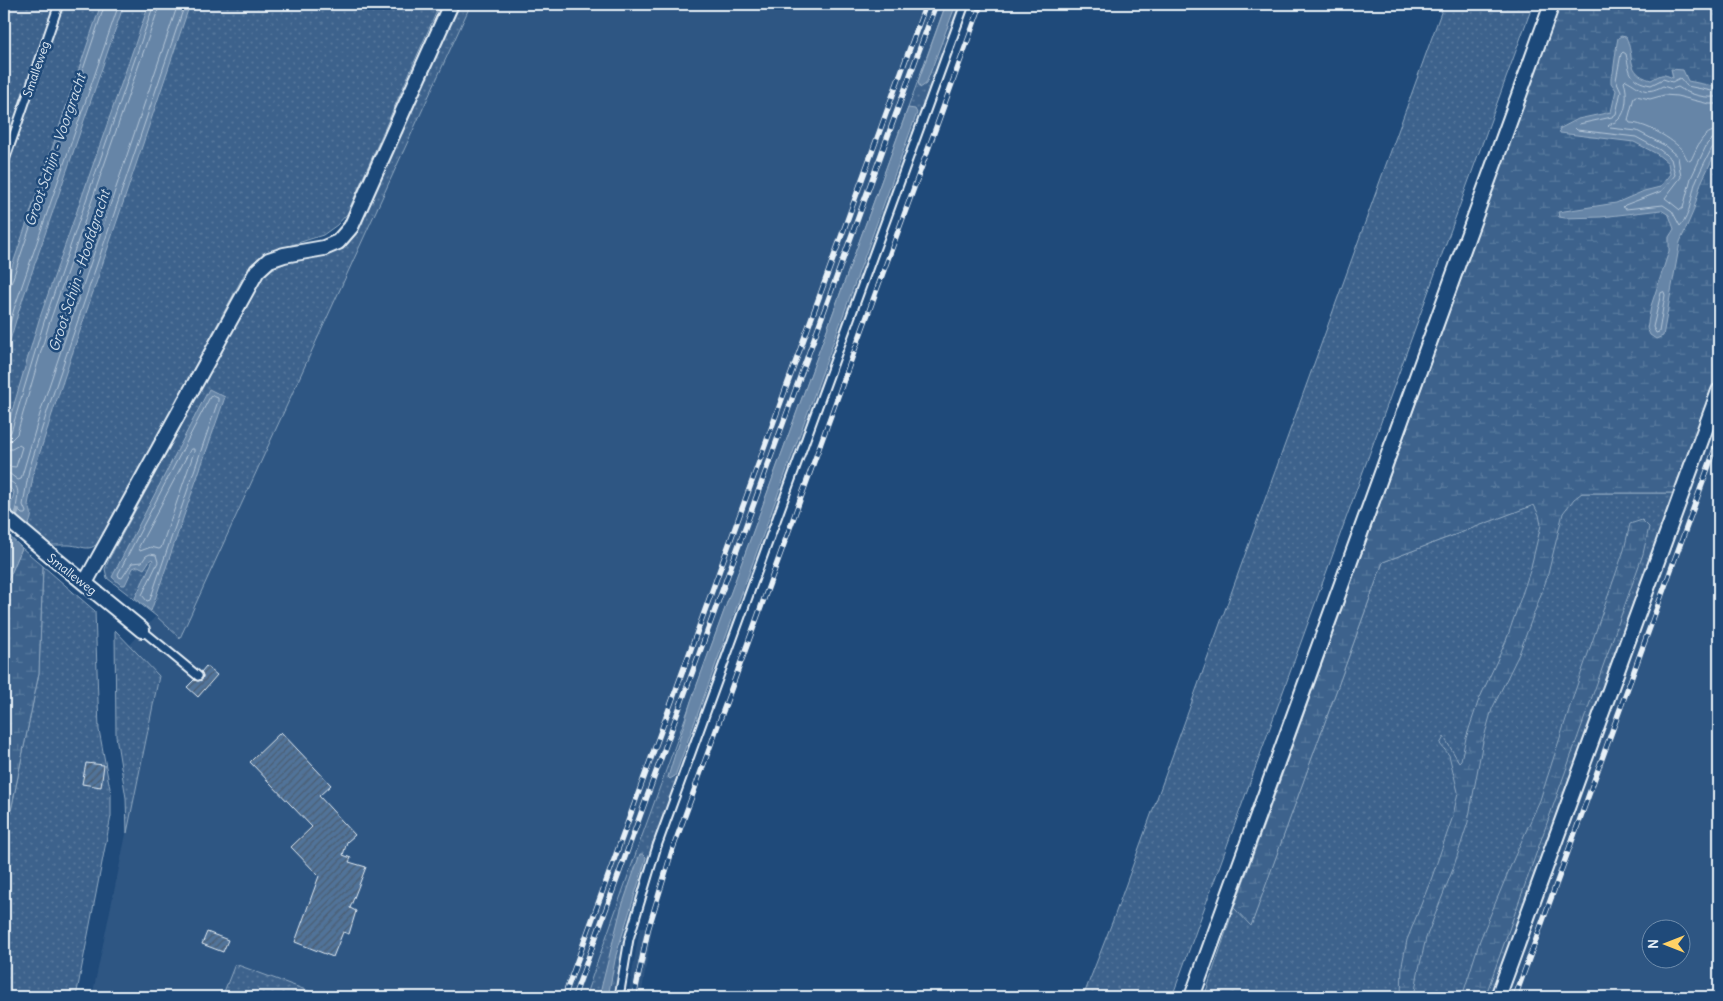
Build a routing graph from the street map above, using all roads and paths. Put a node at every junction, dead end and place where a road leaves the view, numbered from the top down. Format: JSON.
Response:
{"nodes":[{"id":1,"x":58,"y":4,"type":"edge"},
{"id":2,"x":450,"y":4,"type":"edge"},
{"id":3,"x":965,"y":4,"type":"edge"},
{"id":4,"x":1552,"y":4,"type":"edge"},
{"id":5,"x":4,"y":163,"type":"edge"},
{"id":6,"x":1719,"y":391,"type":"edge"},
{"id":7,"x":4,"y":516,"type":"edge"},
{"id":8,"x":85,"y":583,"type":"junction"},
{"id":9,"x":142,"y":630,"type":"joint"},
{"id":10,"x":198,"y":676,"type":"dead end"},
{"id":11,"x":619,"y":997,"type":"edge"},
{"id":12,"x":1192,"y":997,"type":"edge"},
{"id":13,"x":1498,"y":997,"type":"edge"}],
"edges":[{"from":1,"to":5,"type":"lane","name":"Smalleweg"},
{"from":2,"to":8,"type":"street"},
{"from":3,"to":11,"type":"lane"},
{"from":4,"to":12,"type":"street"},
{"from":6,"to":13,"type":"street"},
{"from":7,"to":8,"type":"street","name":"Smalleweg"},
{"from":8,"to":9,"type":"street","name":"Smalleweg"},
{"from":9,"to":10,"type":"lane"}]}
